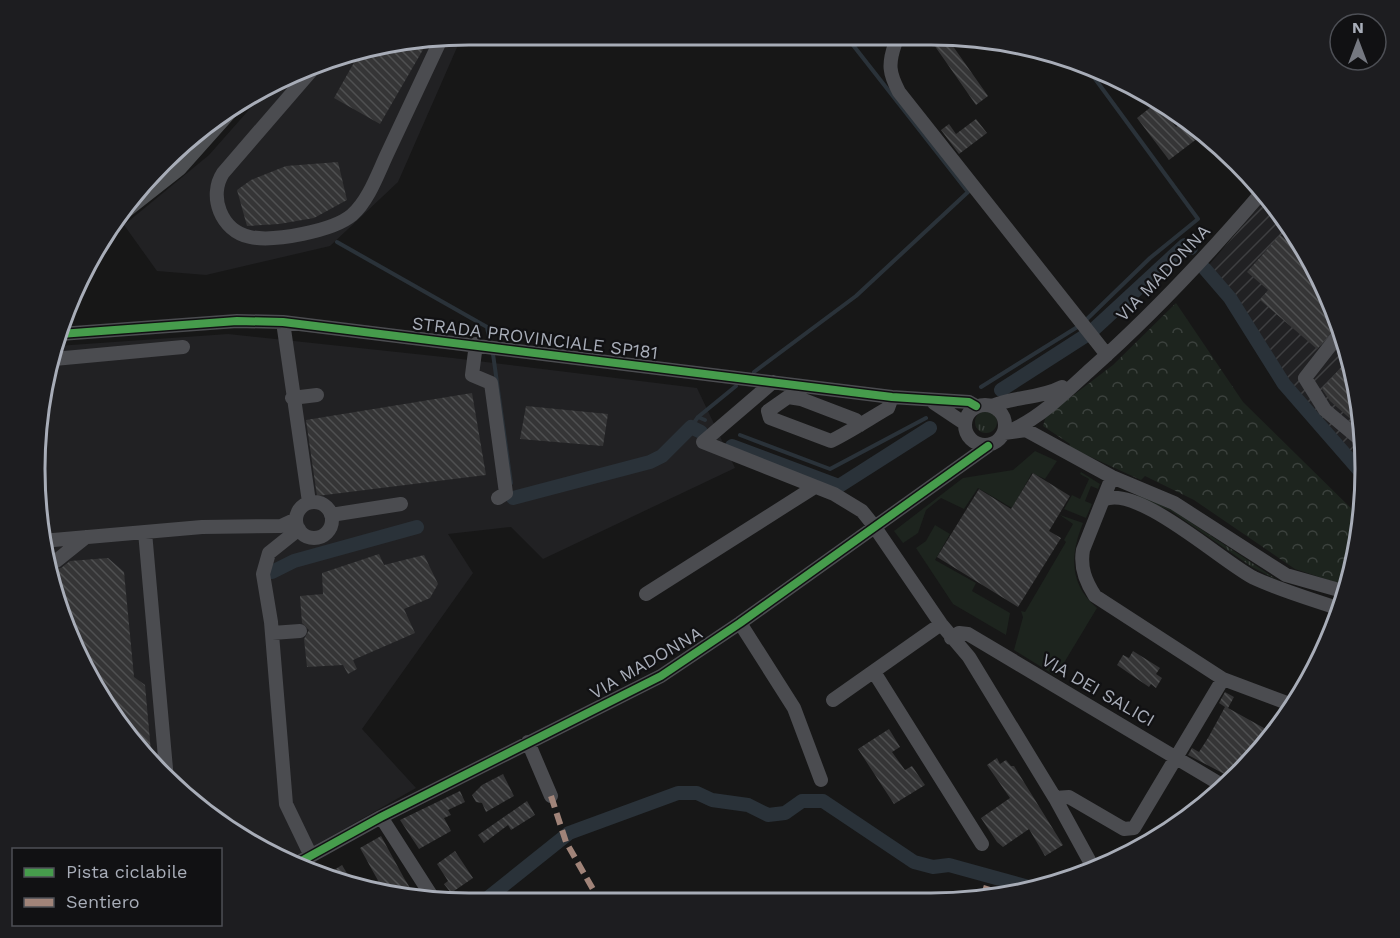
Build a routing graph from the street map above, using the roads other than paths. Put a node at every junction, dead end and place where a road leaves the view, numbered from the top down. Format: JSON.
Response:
{"nodes":[{"id":1,"x":895,"y":45,"type":"edge"},
{"id":2,"x":438,"y":46,"type":"edge"},
{"id":3,"x":305,"y":78,"type":"edge"},
{"id":4,"x":209,"y":135,"type":"edge"},
{"id":5,"x":150,"y":189,"type":"edge"},
{"id":6,"x":1257,"y":198,"type":"edge"},
{"id":7,"x":283,"y":322,"type":"junction"},
{"id":8,"x":70,"y":327,"type":"edge"},
{"id":9,"x":88,"y":331,"type":"junction"},
{"id":10,"x":68,"y":333,"type":"edge"},
{"id":11,"x":1335,"y":340,"type":"edge"},
{"id":12,"x":476,"y":344,"type":"junction"},
{"id":13,"x":183,"y":347,"type":"dead end"},
{"id":14,"x":1107,"y":355,"type":"junction"},
{"id":15,"x":59,"y":359,"type":"edge"},
{"id":16,"x":1085,"y":375,"type":"junction"},
{"id":17,"x":773,"y":382,"type":"junction"},
{"id":18,"x":317,"y":395,"type":"dead end"},
{"id":19,"x":892,"y":396,"type":"junction"},
{"id":20,"x":292,"y":398,"type":"junction"},
{"id":21,"x":930,"y":401,"type":"junction"},
{"id":22,"x":976,"y":406,"type":"junction"},
{"id":23,"x":992,"y":406,"type":"junction"},
{"id":24,"x":1037,"y":414,"type":"junction"},
{"id":25,"x":860,"y":425,"type":"junction"},
{"id":26,"x":965,"y":429,"type":"junction"},
{"id":27,"x":1004,"y":433,"type":"junction"},
{"id":28,"x":1353,"y":434,"type":"edge"},
{"id":29,"x":1039,"y":439,"type":"junction"},
{"id":30,"x":988,"y":446,"type":"junction"},
{"id":31,"x":947,"y":473,"type":"junction"},
{"id":32,"x":1112,"y":477,"type":"junction"},
{"id":33,"x":1130,"y":484,"type":"junction"},
{"id":34,"x":813,"y":488,"type":"junction"},
{"id":35,"x":498,"y":498,"type":"dead end"},
{"id":36,"x":1103,"y":500,"type":"junction"},
{"id":37,"x":309,"y":502,"type":"junction"},
{"id":38,"x":1135,"y":502,"type":"junction"},
{"id":39,"x":401,"y":504,"type":"dead end"},
{"id":40,"x":332,"y":515,"type":"junction"},
{"id":41,"x":297,"y":524,"type":"junction"},
{"id":42,"x":874,"y":526,"type":"junction"},
{"id":43,"x":145,"y":532,"type":"junction"},
{"id":44,"x":86,"y":537,"type":"junction"},
{"id":45,"x":51,"y":540,"type":"edge"},
{"id":46,"x":55,"y":561,"type":"edge"},
{"id":47,"x":1286,"y":575,"type":"junction"},
{"id":48,"x":1280,"y":590,"type":"junction"},
{"id":49,"x":1337,"y":590,"type":"edge"},
{"id":50,"x":646,"y":594,"type":"dead end"},
{"id":51,"x":1332,"y":606,"type":"edge"},
{"id":52,"x":740,"y":623,"type":"junction"},
{"id":53,"x":941,"y":624,"type":"junction"},
{"id":54,"x":300,"y":631,"type":"dead end"},
{"id":55,"x":272,"y":633,"type":"junction"},
{"id":56,"x":951,"y":638,"type":"junction"},
{"id":57,"x":874,"y":672,"type":"junction"},
{"id":58,"x":1222,"y":679,"type":"junction"},
{"id":59,"x":832,"y":700,"type":"dead end"},
{"id":60,"x":1285,"y":702,"type":"edge"},
{"id":61,"x":528,"y":742,"type":"junction"},
{"id":62,"x":1177,"y":757,"type":"junction"},
{"id":63,"x":166,"y":766,"type":"edge"},
{"id":64,"x":821,"y":780,"type":"dead end"},
{"id":65,"x":1218,"y":782,"type":"edge"},
{"id":66,"x":550,"y":796,"type":"dead end"},
{"id":67,"x":1055,"y":798,"type":"junction"},
{"id":68,"x":381,"y":817,"type":"junction"},
{"id":69,"x":982,"y":844,"type":"dead end"},
{"id":70,"x":310,"y":856,"type":"junction"},
{"id":71,"x":304,"y":860,"type":"edge"},
{"id":72,"x":1090,"y":862,"type":"edge"},
{"id":73,"x":428,"y":891,"type":"edge"}],
"edges":[{"from":1,"to":14,"type":"street"},
{"from":2,"to":3,"type":"street"},
{"from":4,"to":5,"type":"main road"},
{"from":6,"to":14,"type":"street","name":"VIA MADONNA"},
{"from":7,"to":9,"type":"street","name":"STRADA PROVINCIALE SP181"},
{"from":7,"to":12,"type":"street","name":"STRADA PROVINCIALE SP181"},
{"from":7,"to":20,"type":"street"},
{"from":8,"to":9,"type":"street","name":"STRADA PROVINCIALE SP181"},
{"from":9,"to":10,"type":"street","name":"STRADA PROVINCIALE SP181"},
{"from":11,"to":28,"type":"street"},
{"from":12,"to":17,"type":"street","name":"STRADA PROVINCIALE SP181"},
{"from":12,"to":35,"type":"street"},
{"from":13,"to":15,"type":"street"},
{"from":14,"to":16,"type":"street","name":"VIA MADONNA"},
{"from":16,"to":23,"type":"street"},
{"from":16,"to":24,"type":"street"},
{"from":17,"to":19,"type":"street","name":"STRADA PROVINCIALE SP181"},
{"from":17,"to":34,"type":"street"},
{"from":18,"to":20,"type":"street"},
{"from":19,"to":21,"type":"street","name":"STRADA PROVINCIALE SP181"},
{"from":19,"to":25,"type":"street"},
{"from":20,"to":37,"type":"street"},
{"from":21,"to":22,"type":"street","name":"STRADA PROVINCIALE SP181"},
{"from":21,"to":26,"type":"street","name":"STRADA PROVINCIALE SP181"},
{"from":22,"to":23,"type":"street"},
{"from":22,"to":26,"type":"street"},
{"from":23,"to":27,"type":"street"},
{"from":24,"to":27,"type":"street"},
{"from":24,"to":29,"type":"street"},
{"from":25,"to":25,"type":"street"},
{"from":26,"to":30,"type":"street"},
{"from":26,"to":31,"type":"street","name":"VIA MADONNA"},
{"from":27,"to":29,"type":"street"},
{"from":27,"to":30,"type":"street"},
{"from":29,"to":32,"type":"street"},
{"from":30,"to":31,"type":"street","name":"VIA MADONNA"},
{"from":31,"to":42,"type":"street","name":"VIA MADONNA"},
{"from":32,"to":33,"type":"street"},
{"from":32,"to":36,"type":"street"},
{"from":33,"to":38,"type":"street"},
{"from":33,"to":47,"type":"street"},
{"from":34,"to":42,"type":"street"},
{"from":34,"to":50,"type":"street"},
{"from":36,"to":38,"type":"street"},
{"from":36,"to":58,"type":"street"},
{"from":37,"to":40,"type":"street"},
{"from":37,"to":41,"type":"street"},
{"from":38,"to":48,"type":"street"},
{"from":39,"to":40,"type":"street"},
{"from":40,"to":41,"type":"street"},
{"from":41,"to":43,"type":"street"},
{"from":41,"to":55,"type":"street"},
{"from":42,"to":52,"type":"street","name":"VIA MADONNA"},
{"from":42,"to":53,"type":"street"},
{"from":43,"to":44,"type":"street"},
{"from":43,"to":63,"type":"street"},
{"from":44,"to":45,"type":"street"},
{"from":44,"to":46,"type":"street"},
{"from":47,"to":48,"type":"street"},
{"from":47,"to":49,"type":"street"},
{"from":48,"to":51,"type":"street"},
{"from":52,"to":61,"type":"street","name":"VIA MADONNA"},
{"from":52,"to":64,"type":"street"},
{"from":53,"to":56,"type":"street"},
{"from":53,"to":57,"type":"street"},
{"from":54,"to":55,"type":"street"},
{"from":55,"to":70,"type":"street"},
{"from":56,"to":62,"type":"street","name":"VIA DEI SALICI"},
{"from":56,"to":67,"type":"street"},
{"from":57,"to":59,"type":"street"},
{"from":57,"to":69,"type":"street"},
{"from":58,"to":60,"type":"street"},
{"from":58,"to":62,"type":"street"},
{"from":61,"to":66,"type":"street"},
{"from":61,"to":68,"type":"street","name":"VIA MADONNA"},
{"from":62,"to":65,"type":"street","name":"VIA DEI SALICI"},
{"from":62,"to":67,"type":"street"},
{"from":67,"to":72,"type":"street"},
{"from":68,"to":70,"type":"street","name":"VIA MADONNA"},
{"from":68,"to":73,"type":"street"},
{"from":70,"to":71,"type":"street","name":"VIA MADONNA"}]}
